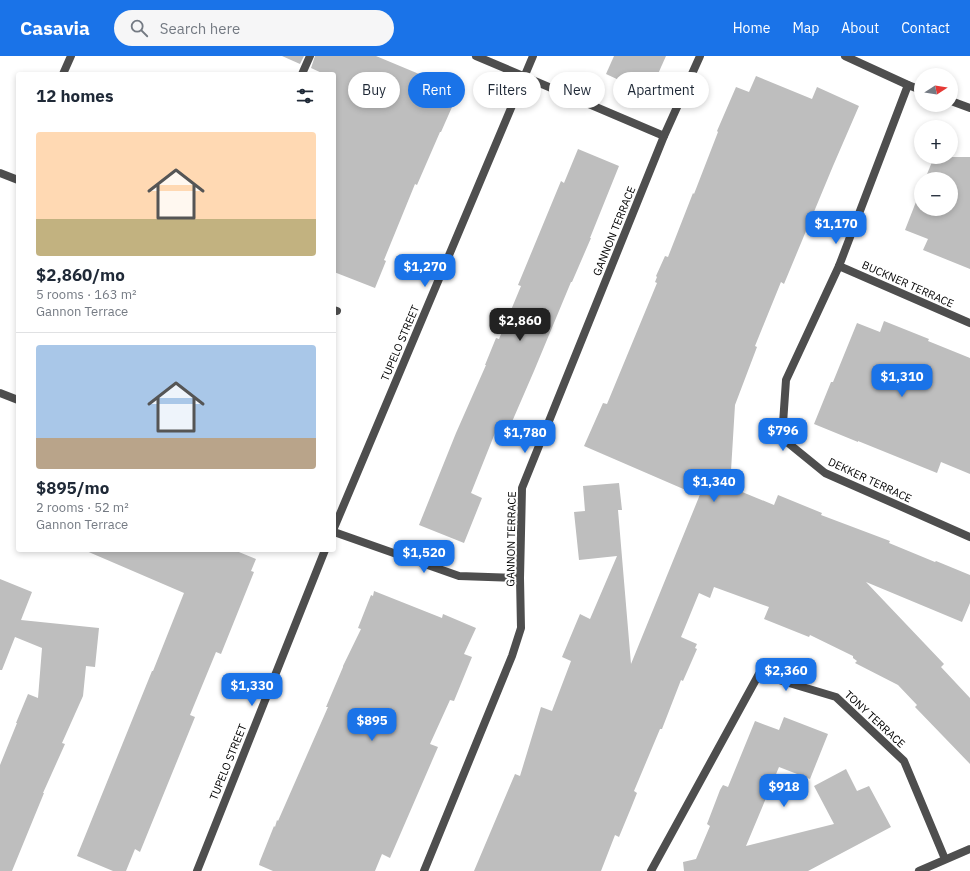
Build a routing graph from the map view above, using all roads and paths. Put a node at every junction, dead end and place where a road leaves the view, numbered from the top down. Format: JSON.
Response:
{"nodes":[{"id":1,"x":71,"y":56,"type":"edge"},
{"id":2,"x":310,"y":56,"type":"edge"},
{"id":3,"x":476,"y":56,"type":"edge"},
{"id":4,"x":533,"y":56,"type":"edge"},
{"id":5,"x":700,"y":56,"type":"edge"},
{"id":6,"x":845,"y":56,"type":"edge"},
{"id":7,"x":64,"y":72,"type":"edge"},
{"id":8,"x":303,"y":72,"type":"edge"},
{"id":9,"x":513,"y":72,"type":"edge"},
{"id":10,"x":527,"y":72,"type":"edge"},
{"id":11,"x":541,"y":84,"type":"edge"},
{"id":12,"x":908,"y":85,"type":"junction"},
{"id":13,"x":914,"y":87,"type":"edge"},
{"id":14,"x":958,"y":104,"type":"edge"},
{"id":15,"x":512,"y":108,"type":"edge"},
{"id":16,"x":970,"y":108,"type":"edge"},
{"id":17,"x":664,"y":136,"type":"junction"},
{"id":18,"x":0,"y":173,"type":"edge"},
{"id":19,"x":16,"y":179,"type":"edge"},
{"id":20,"x":840,"y":266,"type":"junction"},
{"id":21,"x":970,"y":323,"type":"edge"},
{"id":22,"x":0,"y":392,"type":"edge"},
{"id":23,"x":16,"y":399,"type":"edge"},
{"id":24,"x":336,"y":523,"type":"edge"},
{"id":25,"x":336,"y":533,"type":"edge"},
{"id":26,"x":970,"y":537,"type":"edge"},
{"id":27,"x":324,"y":552,"type":"edge"},
{"id":28,"x":520,"y":578,"type":"junction"},
{"id":29,"x":970,"y":849,"type":"edge"},
{"id":30,"x":945,"y":859,"type":"junction"},
{"id":31,"x":197,"y":871,"type":"edge"},
{"id":32,"x":424,"y":871,"type":"edge"},
{"id":33,"x":651,"y":871,"type":"edge"},
{"id":34,"x":919,"y":871,"type":"edge"}],
"edges":[{"from":1,"to":7,"type":"street"},
{"from":2,"to":8,"type":"street"},
{"from":3,"to":9,"type":"street"},
{"from":4,"to":10,"type":"street","name":"TUPELO STREET"},
{"from":5,"to":17,"type":"street","name":"GANNON TERRACE"},
{"from":6,"to":12,"type":"street"},
{"from":11,"to":17,"type":"street"},
{"from":12,"to":13,"type":"street"},
{"from":12,"to":20,"type":"street"},
{"from":14,"to":16,"type":"street"},
{"from":15,"to":24,"type":"street","name":"TUPELO STREET"},
{"from":17,"to":28,"type":"street","name":"GANNON TERRACE"},
{"from":18,"to":19,"type":"street"},
{"from":20,"to":21,"type":"street","name":"BUCKNER TERRACE"},
{"from":20,"to":26,"type":"street","name":"DEKKER TERRACE"},
{"from":22,"to":23,"type":"street"},
{"from":25,"to":28,"type":"street"},
{"from":27,"to":31,"type":"street","name":"TUPELO STREET"},
{"from":28,"to":32,"type":"street","name":"GANNON TERRACE"},
{"from":29,"to":30,"type":"street"},
{"from":30,"to":33,"type":"street","name":"TONY TERRACE"},
{"from":30,"to":34,"type":"street"}]}
